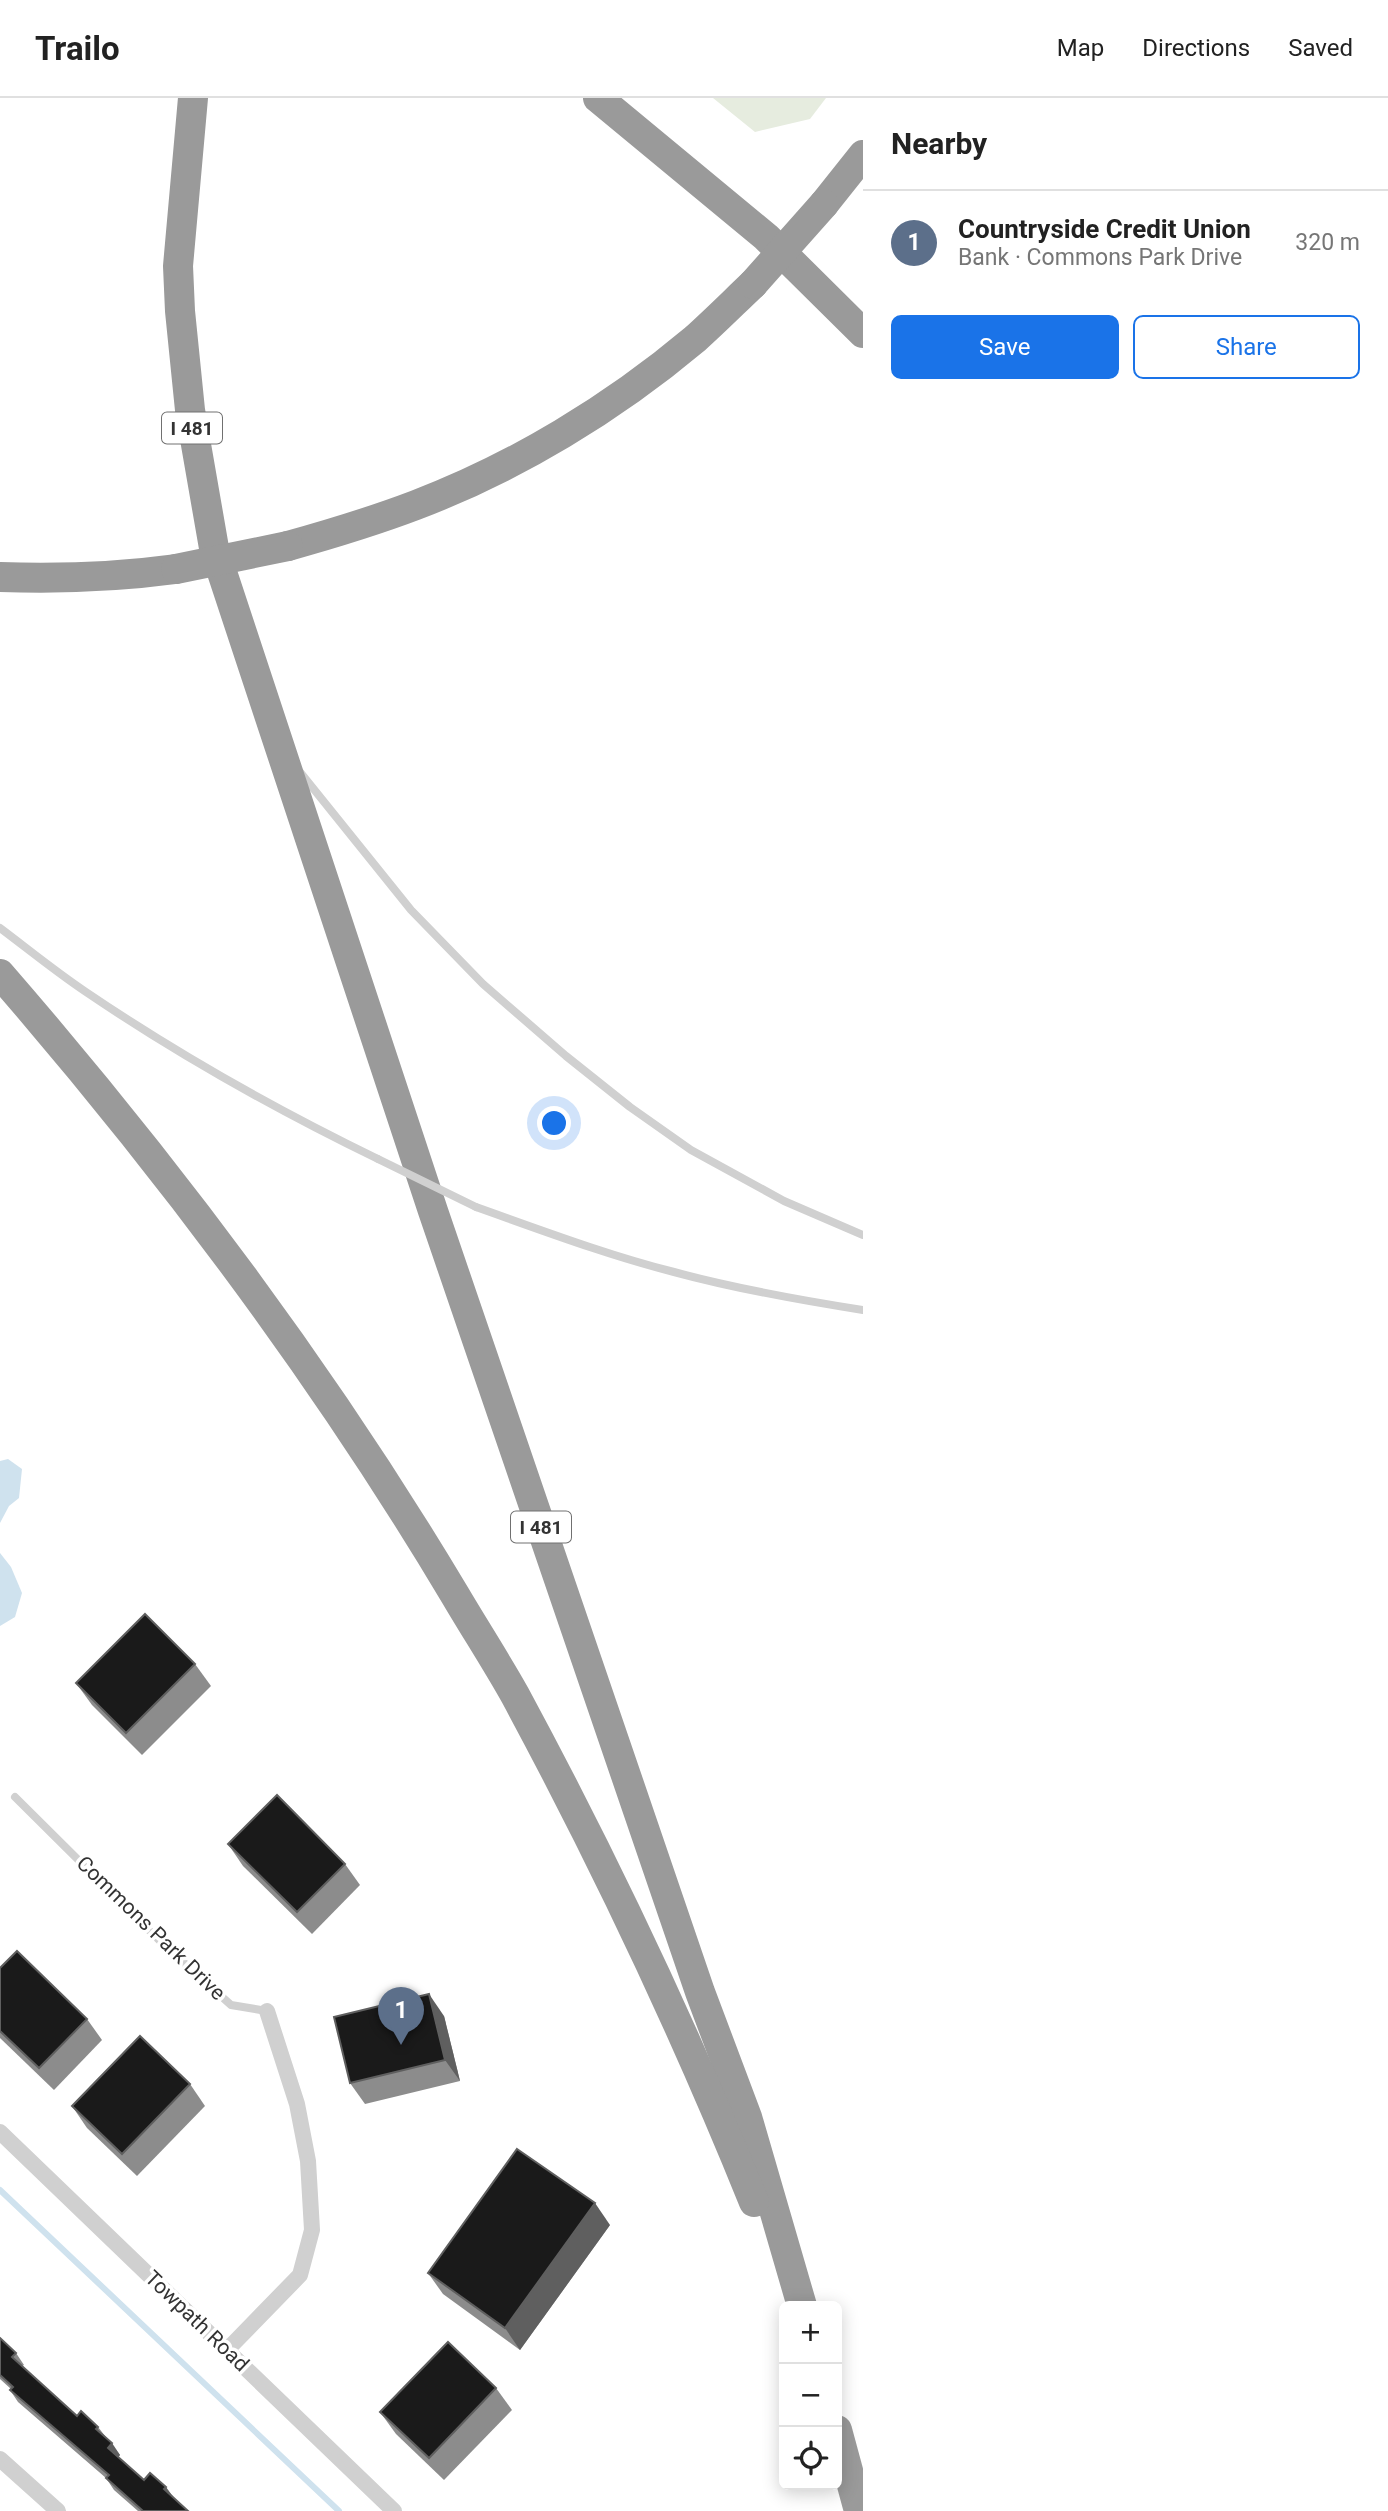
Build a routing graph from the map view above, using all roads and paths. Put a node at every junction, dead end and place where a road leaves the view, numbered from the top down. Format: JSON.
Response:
{"nodes":[{"id":1,"x":193,"y":98,"type":"edge"},
{"id":2,"x":598,"y":98,"type":"edge"},
{"id":3,"x":863,"y":155,"type":"edge"},
{"id":4,"x":863,"y":333,"type":"edge"},
{"id":5,"x":0,"y":577,"type":"edge"},
{"id":6,"x":281,"y":747,"type":"junction"},
{"id":7,"x":0,"y":928,"type":"edge"},
{"id":8,"x":0,"y":974,"type":"edge"},
{"id":9,"x":863,"y":1235,"type":"edge"},
{"id":10,"x":863,"y":1310,"type":"edge"},
{"id":11,"x":15,"y":1797,"type":"dead end"},
{"id":12,"x":267,"y":2011,"type":"joint"},
{"id":13,"x":0,"y":2132,"type":"edge"},
{"id":14,"x":794,"y":2301,"type":"edge"},
{"id":15,"x":801,"y":2301,"type":"edge"},
{"id":16,"x":227,"y":2350,"type":"junction"},
{"id":17,"x":842,"y":2448,"type":"edge"},
{"id":18,"x":0,"y":2459,"type":"edge"},
{"id":19,"x":39,"y":2505,"type":"edge"},
{"id":20,"x":58,"y":2511,"type":"edge"},
{"id":21,"x":394,"y":2511,"type":"edge"},
{"id":22,"x":859,"y":2511,"type":"edge"}],
"edges":[{"from":1,"to":6,"type":"highway","number":"I 481"},
{"from":2,"to":4,"type":"highway"},
{"from":3,"to":5,"type":"highway","bridge":true},
{"from":6,"to":9,"type":"lane"},
{"from":6,"to":15,"type":"highway","number":"I 481"},
{"from":7,"to":10,"type":"lane","bridge":true},
{"from":8,"to":14,"type":"highway"},
{"from":11,"to":12,"type":"lane","name":"Commons Park Drive"},
{"from":12,"to":16,"type":"street","name":"Commons Park Drive"},
{"from":13,"to":16,"type":"street","name":"Towpath Road"},
{"from":16,"to":21,"type":"street","name":"Towpath Road"},
{"from":17,"to":22,"type":"highway"},
{"from":18,"to":19,"type":"street"},
{"from":19,"to":20,"type":"street"}]}
